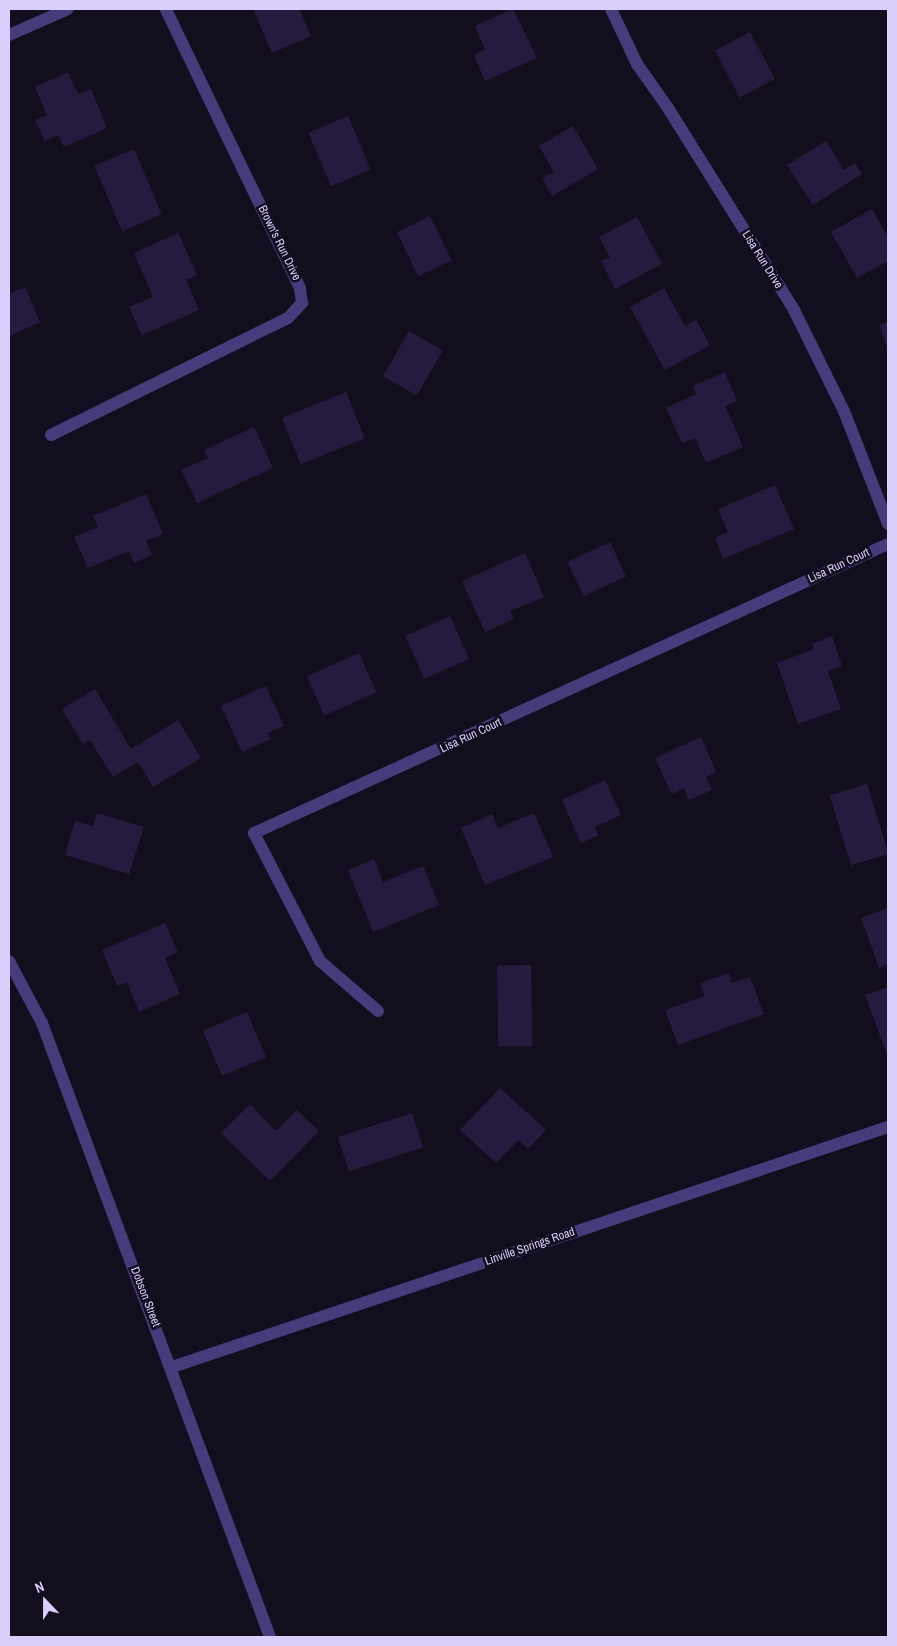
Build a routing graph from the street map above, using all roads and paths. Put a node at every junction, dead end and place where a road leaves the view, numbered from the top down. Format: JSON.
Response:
{"nodes":[{"id":1,"x":68,"y":9,"type":"edge"},
{"id":2,"x":166,"y":9,"type":"edge"},
{"id":3,"x":611,"y":9,"type":"edge"},
{"id":4,"x":9,"y":35,"type":"edge"},
{"id":5,"x":51,"y":435,"type":"dead end"},
{"id":6,"x":888,"y":524,"type":"edge"},
{"id":7,"x":888,"y":544,"type":"edge"},
{"id":8,"x":9,"y":961,"type":"edge"},
{"id":9,"x":378,"y":1012,"type":"dead end"},
{"id":10,"x":888,"y":1127,"type":"edge"},
{"id":11,"x":172,"y":1367,"type":"junction"},
{"id":12,"x":270,"y":1637,"type":"edge"}],
"edges":[{"from":1,"to":4,"type":"street"},
{"from":2,"to":5,"type":"street","name":"Brown's Run Drive"},
{"from":3,"to":6,"type":"street","name":"Lisa Run Drive"},
{"from":7,"to":9,"type":"street","name":"Lisa Run Court"},
{"from":8,"to":11,"type":"street","name":"Dobson Street"},
{"from":10,"to":11,"type":"street","name":"Linville Springs Road"},
{"from":11,"to":12,"type":"street","name":"Dobson Street"}]}
